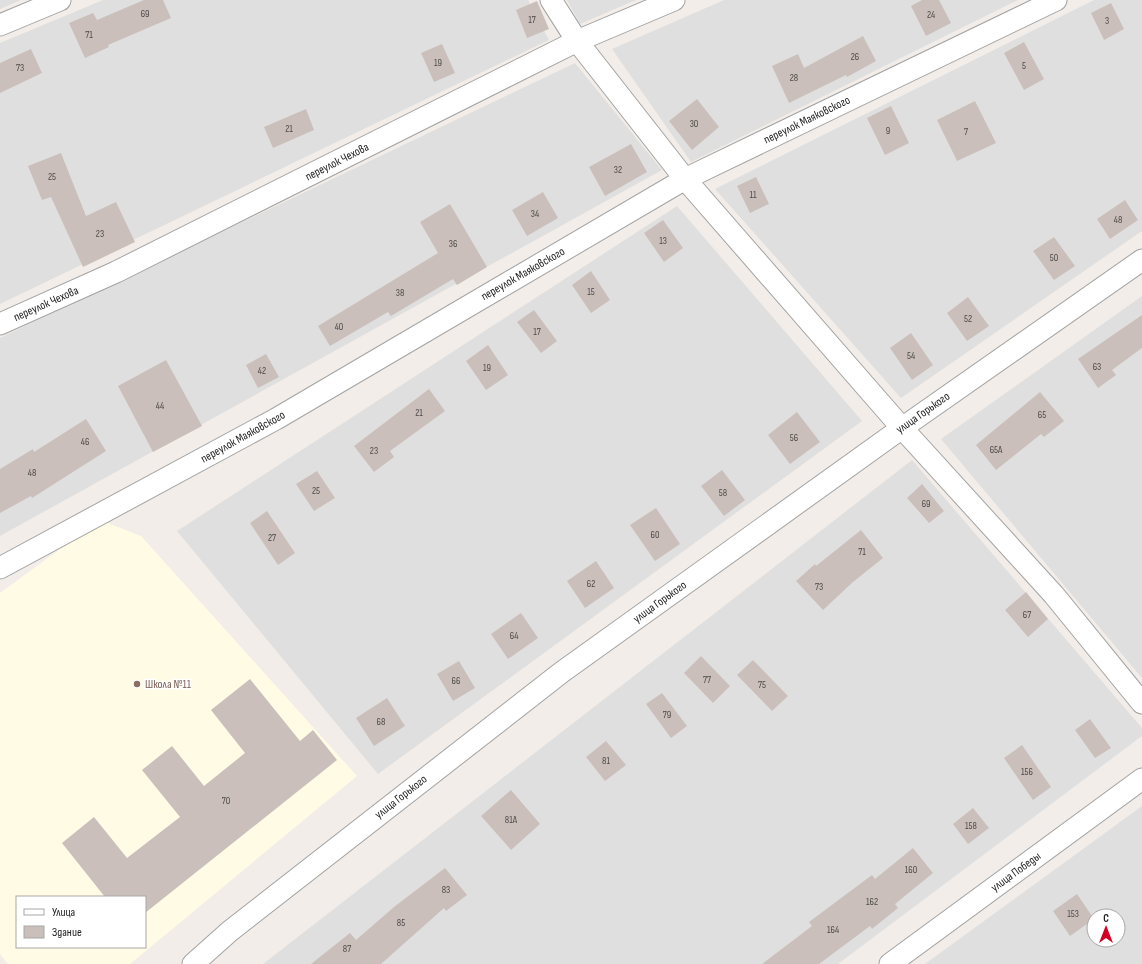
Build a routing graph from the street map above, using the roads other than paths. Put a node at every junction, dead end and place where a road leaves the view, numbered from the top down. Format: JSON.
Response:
{"nodes":[{"id":1,"x":60,"y":0,"type":"edge"},
{"id":2,"x":551,"y":0,"type":"edge"},
{"id":3,"x":674,"y":0,"type":"edge"},
{"id":4,"x":1056,"y":0,"type":"edge"},
{"id":5,"x":0,"y":25,"type":"edge"},
{"id":6,"x":577,"y":41,"type":"junction"},
{"id":7,"x":685,"y":179,"type":"junction"},
{"id":8,"x":1142,"y":260,"type":"edge"},
{"id":9,"x":0,"y":324,"type":"edge"},
{"id":10,"x":902,"y":428,"type":"junction"},
{"id":11,"x":0,"y":568,"type":"edge"},
{"id":12,"x":1142,"y":703,"type":"edge"},
{"id":13,"x":1142,"y":779,"type":"edge"},
{"id":14,"x":193,"y":964,"type":"edge"},
{"id":15,"x":890,"y":964,"type":"edge"}],
"edges":[{"from":1,"to":5,"type":"street"},
{"from":2,"to":6,"type":"street"},
{"from":3,"to":6,"type":"street","name":"переулок Чехова"},
{"from":4,"to":7,"type":"street","name":"переулок Маяковского"},
{"from":6,"to":7,"type":"street"},
{"from":6,"to":9,"type":"street","name":"переулок Чехова"},
{"from":7,"to":10,"type":"street"},
{"from":7,"to":11,"type":"street","name":"переулок Маяковского"},
{"from":8,"to":10,"type":"street","name":"улица Горького"},
{"from":10,"to":12,"type":"street"},
{"from":10,"to":14,"type":"street","name":"улица Горького"},
{"from":13,"to":15,"type":"street","name":"улица Победы"}]}
